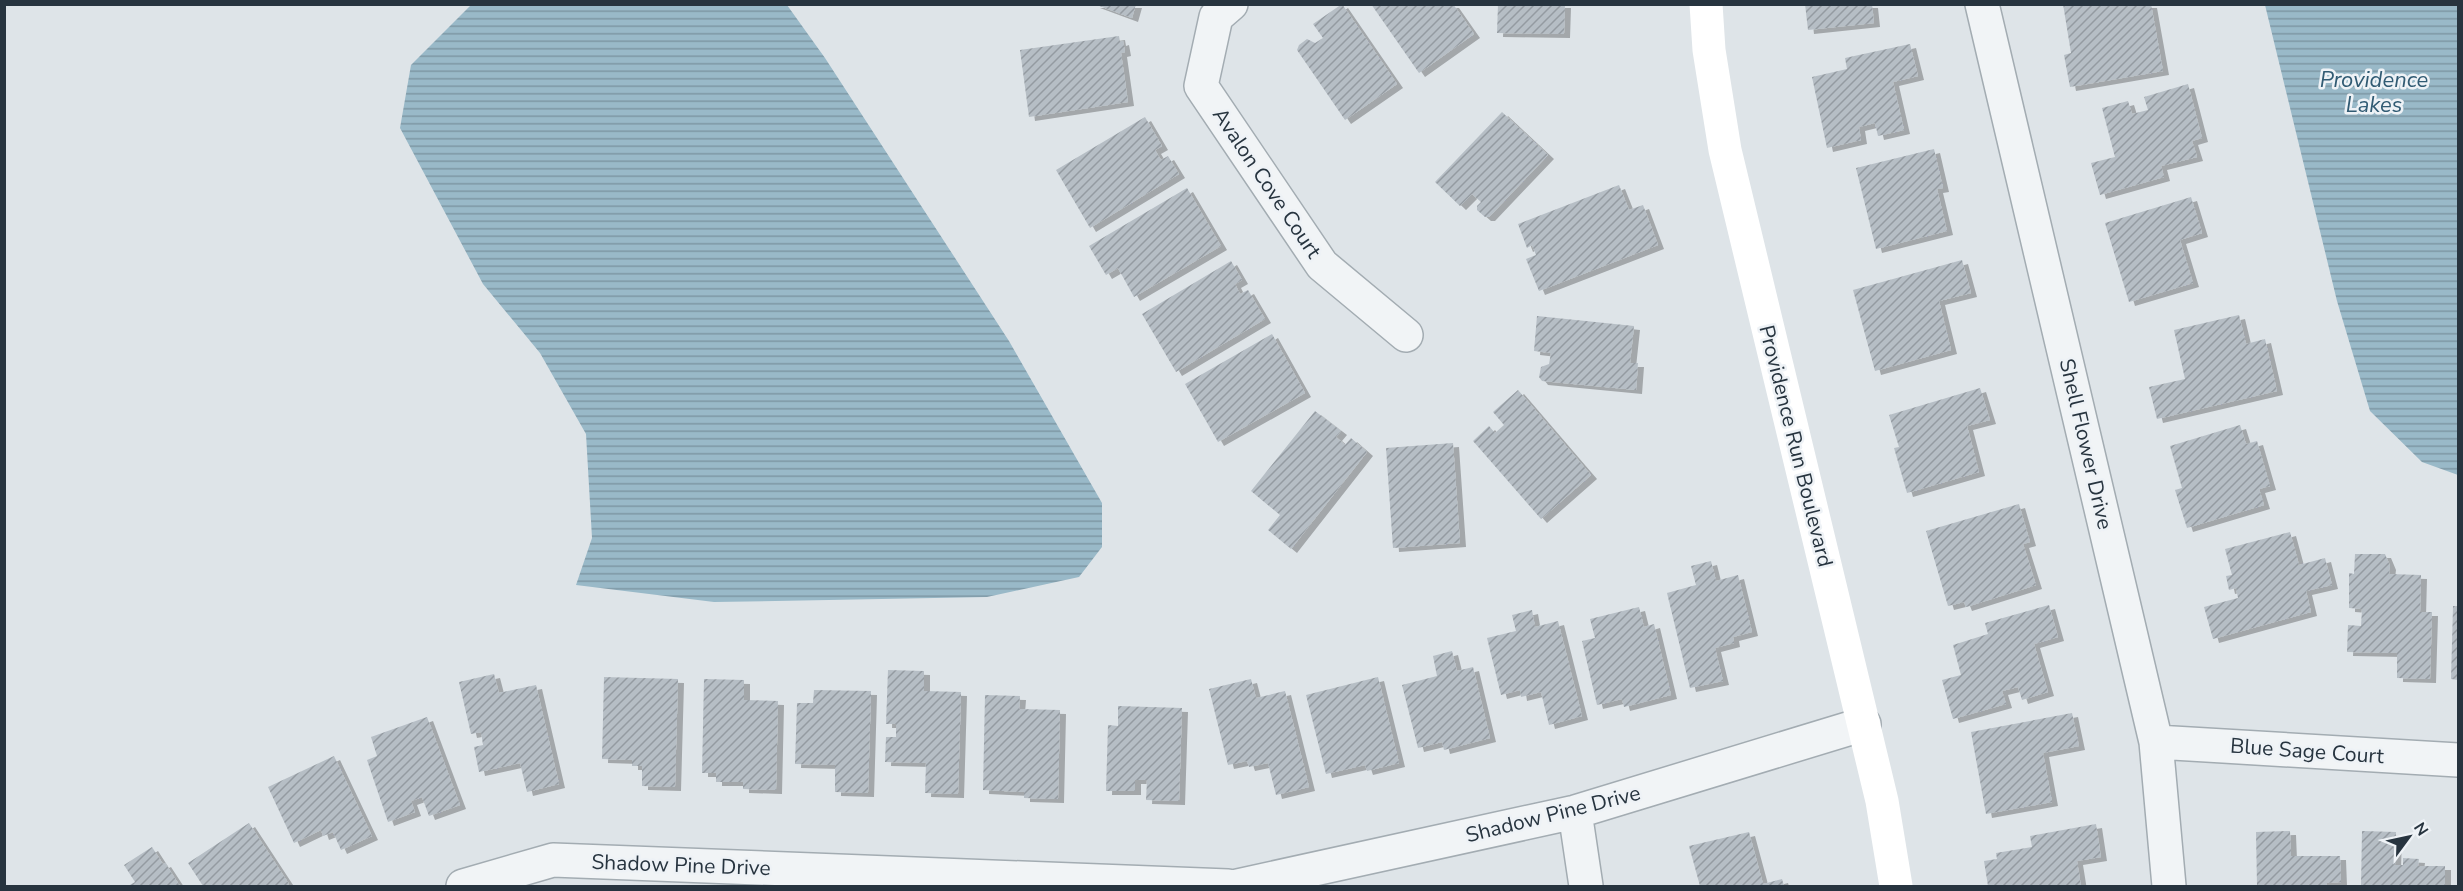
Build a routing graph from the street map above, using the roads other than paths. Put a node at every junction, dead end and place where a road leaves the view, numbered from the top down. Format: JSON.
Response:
{"nodes":[{"id":1,"x":1231,"y":4,"type":"edge"},
{"id":2,"x":1706,"y":4,"type":"edge"},
{"id":3,"x":1982,"y":4,"type":"edge"},
{"id":4,"x":1406,"y":335,"type":"dead end"},
{"id":5,"x":1864,"y":724,"type":"junction"},
{"id":6,"x":2156,"y":742,"type":"junction"},
{"id":7,"x":2458,"y":760,"type":"edge"},
{"id":8,"x":1575,"y":812,"type":"junction"},
{"id":9,"x":463,"y":886,"type":"edge"},
{"id":10,"x":1228,"y":886,"type":"edge"},
{"id":11,"x":1237,"y":886,"type":"edge"},
{"id":12,"x":1586,"y":886,"type":"edge"},
{"id":13,"x":1896,"y":886,"type":"edge"},
{"id":14,"x":2169,"y":886,"type":"edge"}],
"edges":[{"from":1,"to":4,"type":"street","name":"Avalon Cove Court"},
{"from":2,"to":5,"type":"street","name":"Providence Run Boulevard"},
{"from":3,"to":6,"type":"street","name":"Shell Flower Drive"},
{"from":5,"to":8,"type":"street","name":"Shadow Pine Drive"},
{"from":5,"to":13,"type":"street","name":"Providence Run Boulevard"},
{"from":6,"to":7,"type":"street","name":"Blue Sage Court"},
{"from":6,"to":14,"type":"street","name":"Shell Flower Drive"},
{"from":8,"to":11,"type":"street","name":"Shadow Pine Drive"},
{"from":8,"to":12,"type":"street"},
{"from":9,"to":10,"type":"street","name":"Shadow Pine Drive"}]}
